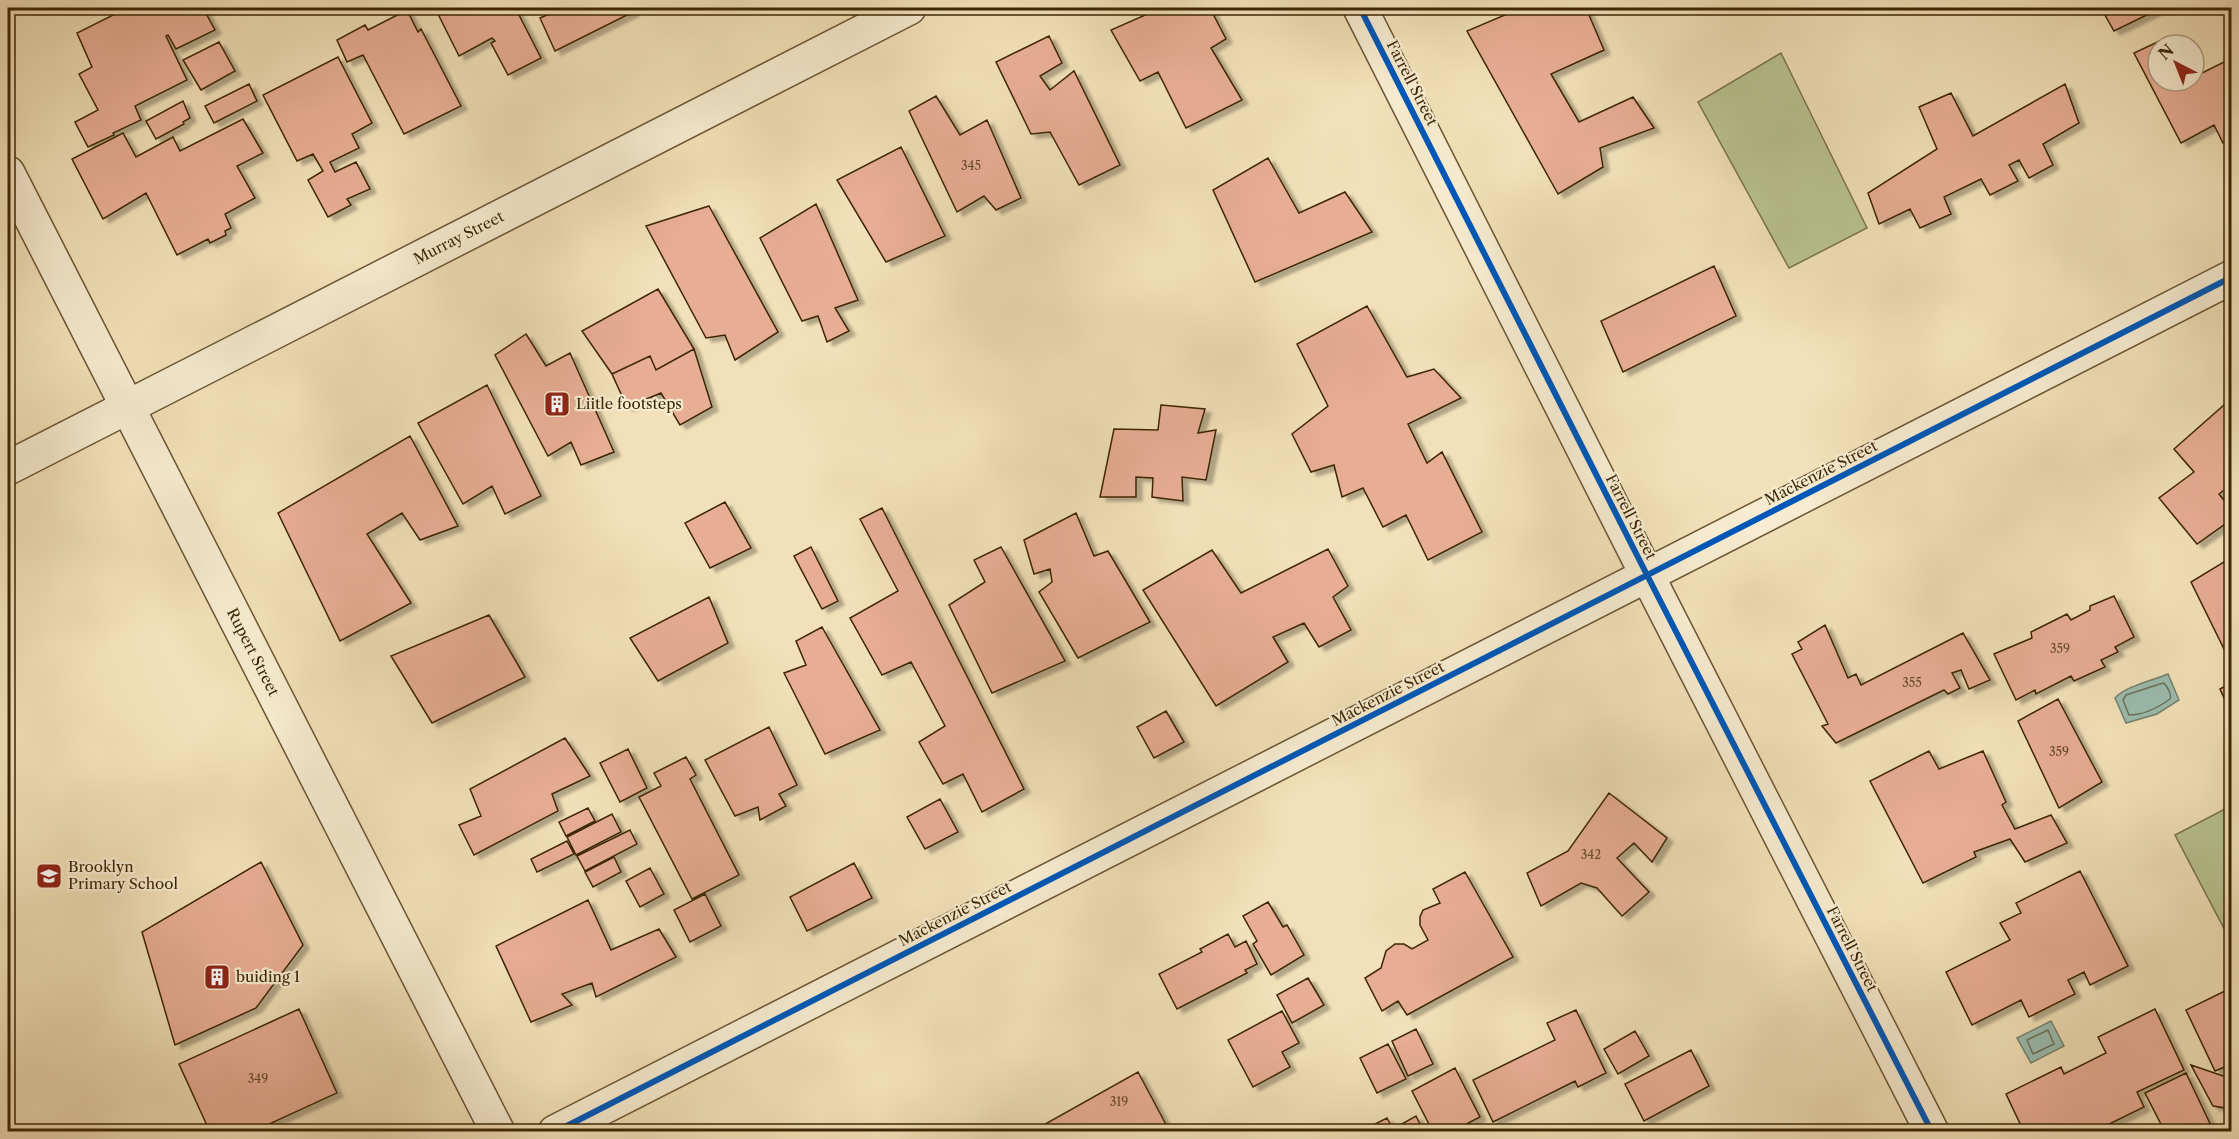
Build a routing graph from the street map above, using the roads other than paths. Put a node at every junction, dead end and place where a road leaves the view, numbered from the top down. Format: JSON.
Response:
{"nodes":[{"id":1,"x":909,"y":8,"type":"edge"},
{"id":2,"x":1360,"y":8,"type":"edge"},
{"id":3,"x":8,"y":173,"type":"edge"},
{"id":4,"x":2232,"y":277,"type":"edge"},
{"id":5,"x":127,"y":407,"type":"junction"},
{"id":6,"x":8,"y":468,"type":"edge"},
{"id":7,"x":1647,"y":575,"type":"junction"},
{"id":8,"x":498,"y":1131,"type":"edge"},
{"id":9,"x":555,"y":1131,"type":"edge"},
{"id":10,"x":1932,"y":1131,"type":"edge"}],
"edges":[{"from":1,"to":5,"type":"street","name":"Murray Street"},
{"from":2,"to":7,"type":"street","name":"Farrell Street"},
{"from":3,"to":5,"type":"street","name":"Rupert Street"},
{"from":4,"to":7,"type":"street","name":"Mackenzie Street"},
{"from":5,"to":6,"type":"street","name":"Murray Street"},
{"from":5,"to":8,"type":"street","name":"Rupert Street"},
{"from":7,"to":9,"type":"street","name":"Mackenzie Street"},
{"from":7,"to":10,"type":"street","name":"Farrell Street"}]}
